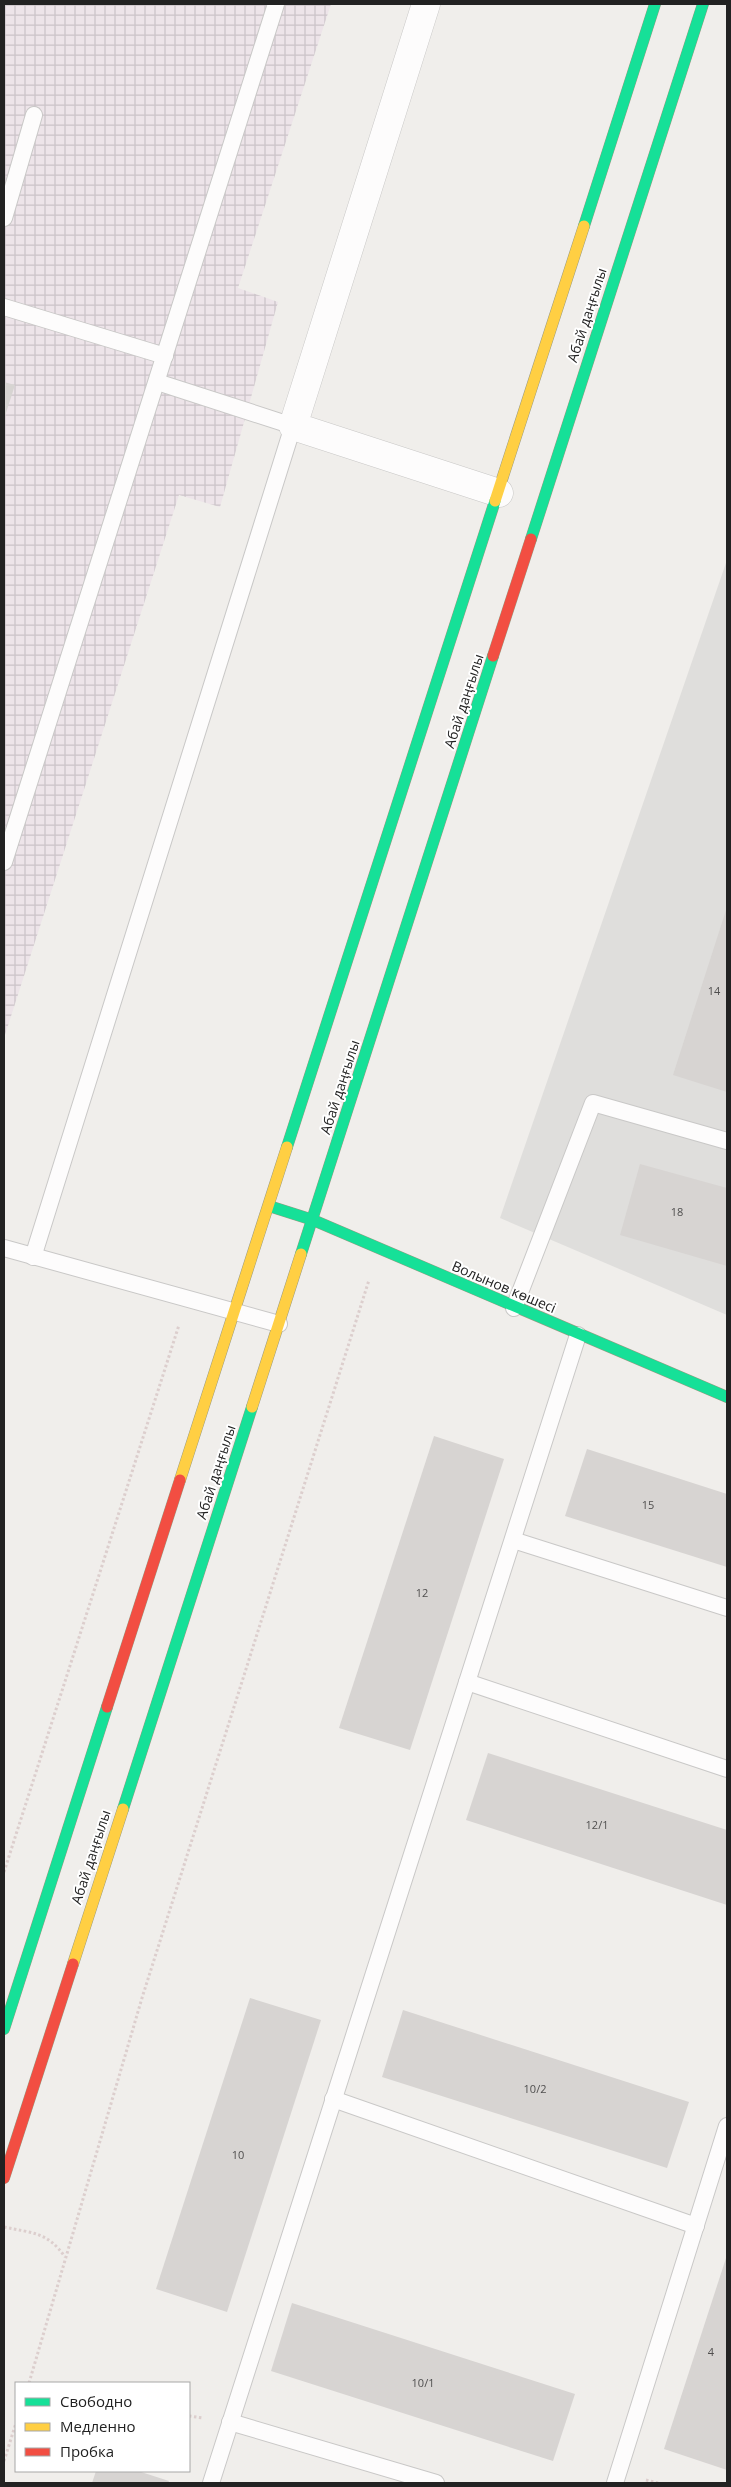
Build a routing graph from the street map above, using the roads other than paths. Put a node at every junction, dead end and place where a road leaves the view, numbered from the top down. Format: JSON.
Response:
{"nodes":[{"id":1,"x":276,"y":4,"type":"edge"},
{"id":2,"x":426,"y":4,"type":"edge"},
{"id":3,"x":655,"y":4,"type":"edge"},
{"id":4,"x":703,"y":4,"type":"edge"},
{"id":5,"x":34,"y":115,"type":"dead end"},
{"id":6,"x":4,"y":218,"type":"edge"},
{"id":7,"x":4,"y":307,"type":"edge"},
{"id":8,"x":165,"y":356,"type":"junction"},
{"id":9,"x":157,"y":382,"type":"junction"},
{"id":10,"x":293,"y":426,"type":"junction"},
{"id":11,"x":499,"y":493,"type":"junction"},
{"id":12,"x":4,"y":862,"type":"edge"},
{"id":13,"x":727,"y":1141,"type":"edge"},
{"id":14,"x":269,"y":1206,"type":"junction"},
{"id":15,"x":313,"y":1220,"type":"junction"},
{"id":16,"x":4,"y":1248,"type":"edge"},
{"id":17,"x":33,"y":1257,"type":"junction"},
{"id":18,"x":514,"y":1308,"type":"junction"},
{"id":19,"x":236,"y":1310,"type":"junction"},
{"id":20,"x":279,"y":1324,"type":"junction"},
{"id":21,"x":578,"y":1335,"type":"junction"},
{"id":22,"x":727,"y":1397,"type":"edge"},
{"id":23,"x":513,"y":1540,"type":"junction"},
{"id":24,"x":727,"y":1608,"type":"edge"},
{"id":25,"x":467,"y":1682,"type":"junction"},
{"id":26,"x":727,"y":1769,"type":"edge"},
{"id":27,"x":4,"y":2029,"type":"edge"},
{"id":28,"x":334,"y":2100,"type":"junction"},
{"id":29,"x":727,"y":2126,"type":"edge"},
{"id":30,"x":4,"y":2178,"type":"edge"},
{"id":31,"x":696,"y":2226,"type":"junction"},
{"id":32,"x":230,"y":2422,"type":"junction"},
{"id":33,"x":211,"y":2483,"type":"edge"},
{"id":34,"x":436,"y":2483,"type":"edge"},
{"id":35,"x":615,"y":2483,"type":"edge"}],
"edges":[{"from":1,"to":8,"type":"lane"},
{"from":2,"to":10,"type":"street"},
{"from":3,"to":11,"type":"main road"},
{"from":4,"to":15,"type":"main road","name":"Абай даңғылы"},
{"from":5,"to":6,"type":"lane"},
{"from":7,"to":8,"type":"lane"},
{"from":8,"to":9,"type":"lane"},
{"from":9,"to":10,"type":"lane"},
{"from":9,"to":12,"type":"lane"},
{"from":10,"to":11,"type":"street"},
{"from":10,"to":17,"type":"lane"},
{"from":11,"to":14,"type":"main road"},
{"from":13,"to":18,"type":"lane"},
{"from":14,"to":15,"type":"main road","name":"Волынов көшесі"},
{"from":14,"to":19,"type":"main road"},
{"from":15,"to":18,"type":"main road","name":"Волынов көшесі"},
{"from":15,"to":20,"type":"main road","name":"Абай даңғылы"},
{"from":16,"to":17,"type":"lane"},
{"from":17,"to":19,"type":"lane"},
{"from":18,"to":21,"type":"main road","name":"Волынов көшесі"},
{"from":19,"to":20,"type":"lane"},
{"from":19,"to":27,"type":"main road"},
{"from":20,"to":30,"type":"main road","name":"Абай даңғылы"},
{"from":21,"to":22,"type":"main road","name":"Волынов көшесі"},
{"from":21,"to":23,"type":"lane"},
{"from":23,"to":24,"type":"lane"},
{"from":23,"to":25,"type":"lane"},
{"from":25,"to":26,"type":"lane"},
{"from":25,"to":28,"type":"lane"},
{"from":28,"to":31,"type":"lane"},
{"from":28,"to":32,"type":"lane"},
{"from":29,"to":31,"type":"lane"},
{"from":31,"to":35,"type":"lane"},
{"from":32,"to":33,"type":"lane"},
{"from":32,"to":34,"type":"lane"}]}
